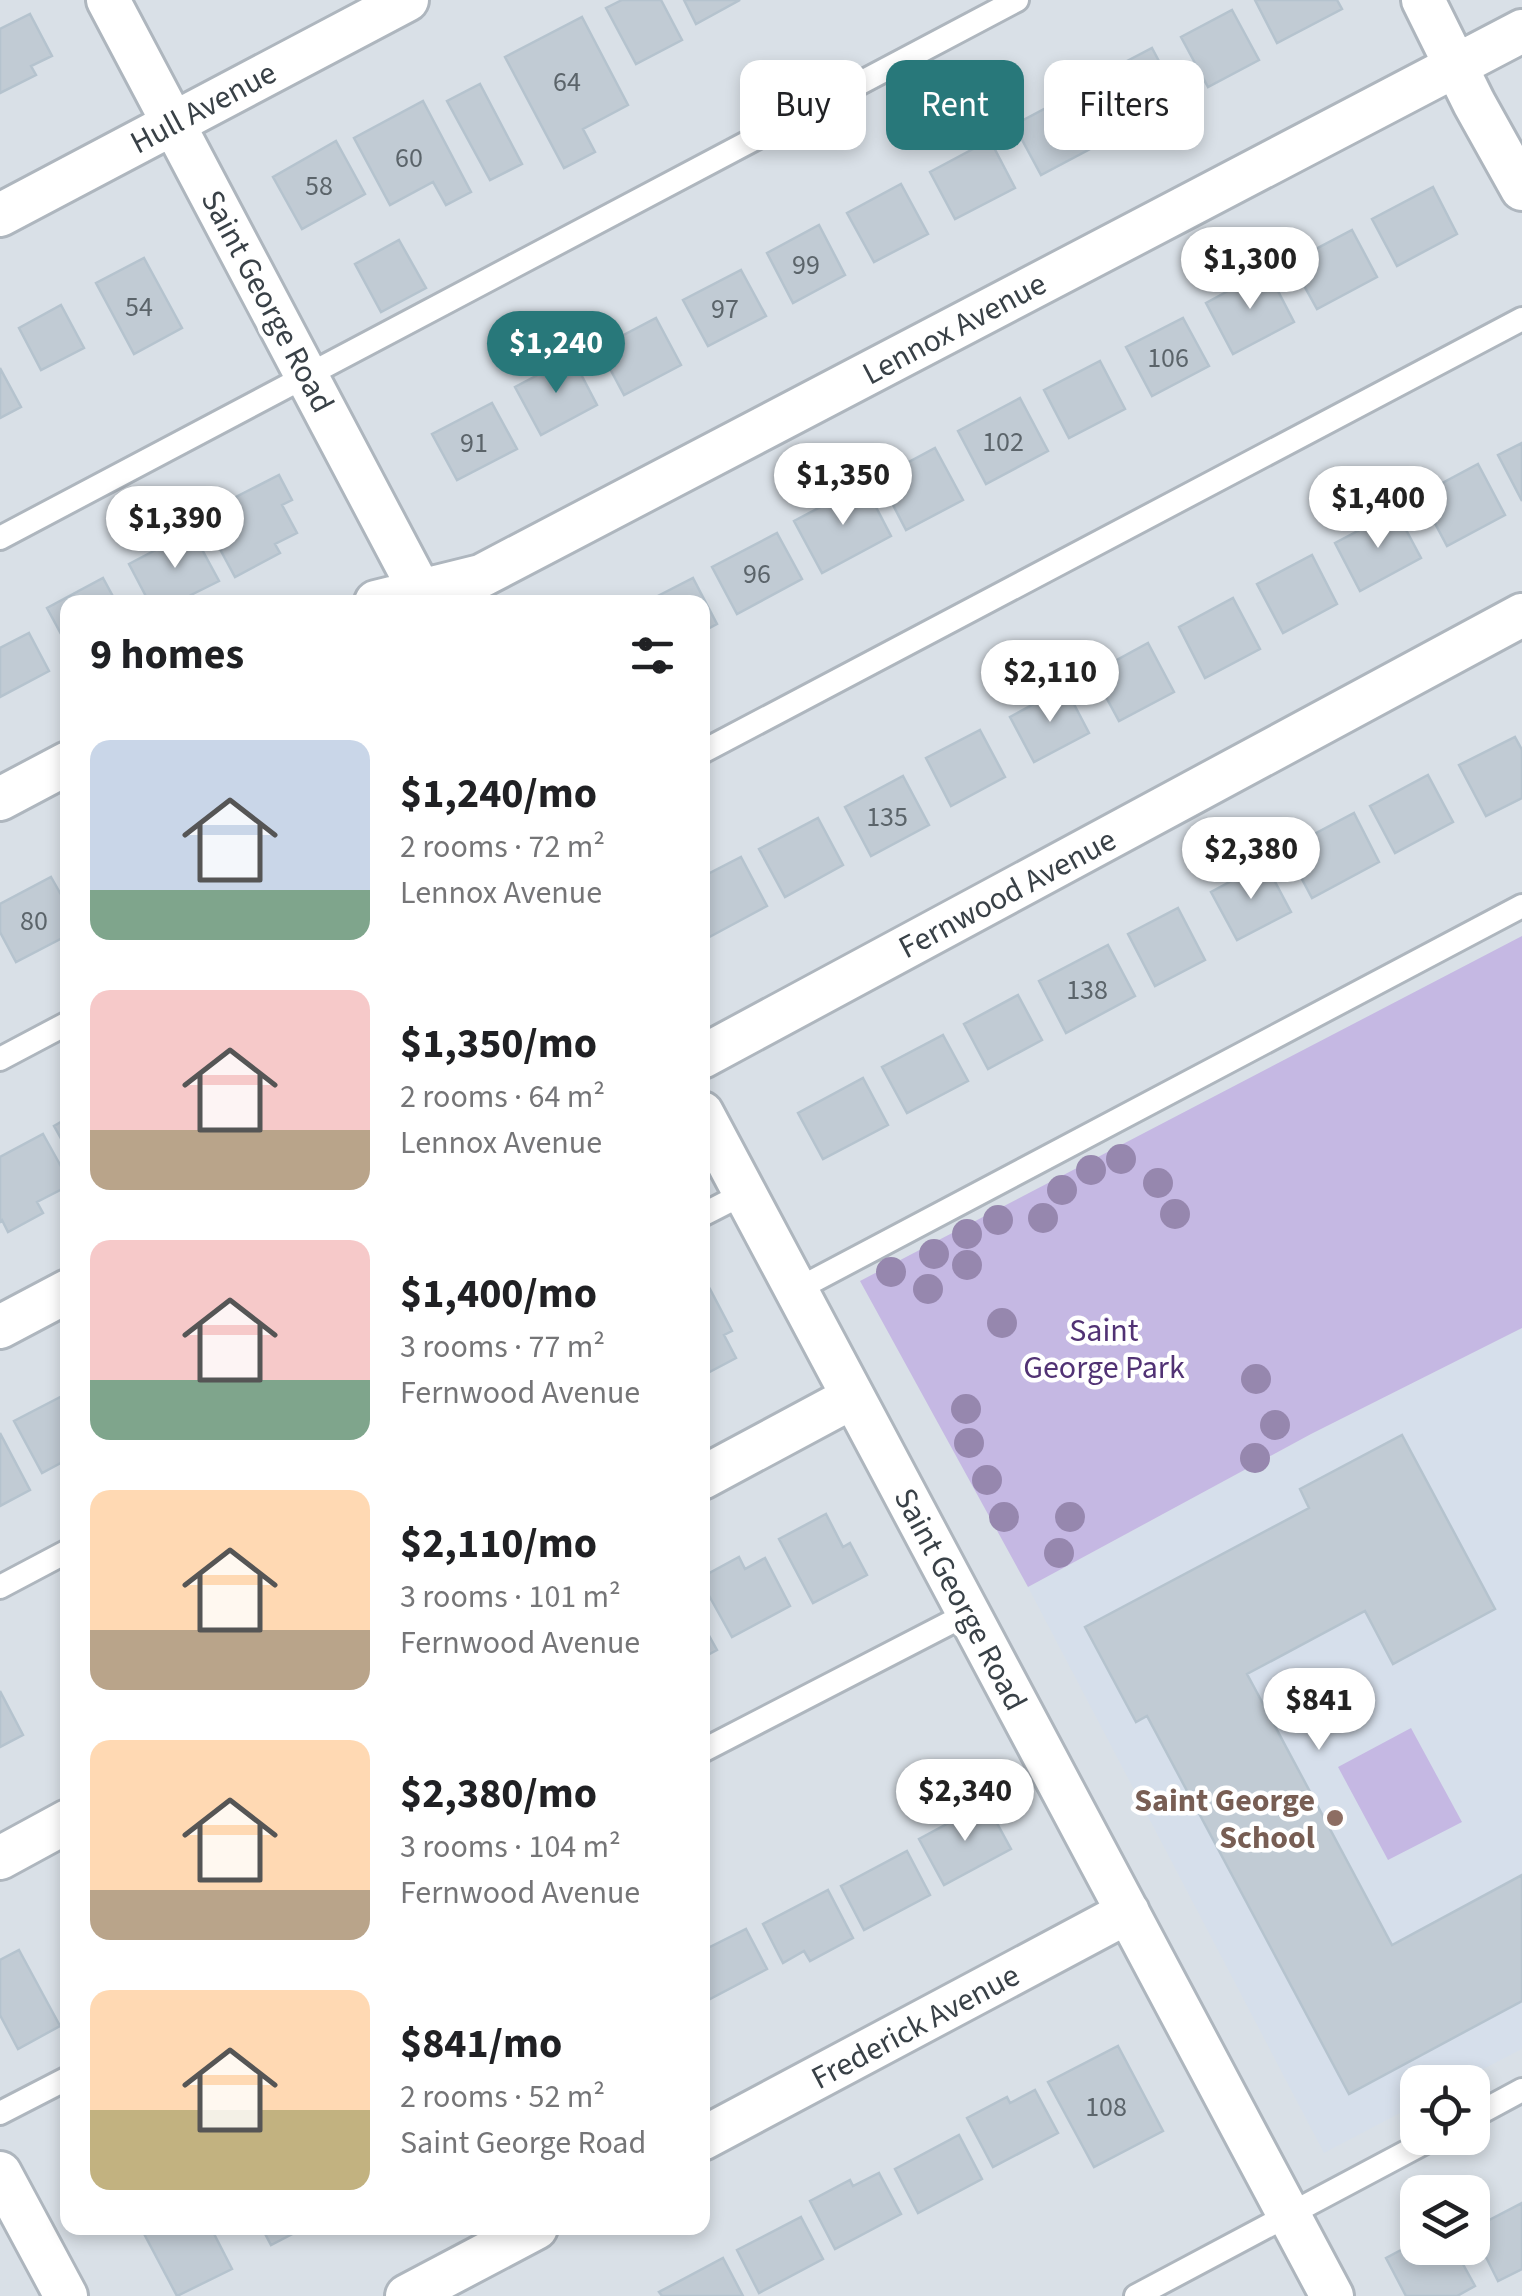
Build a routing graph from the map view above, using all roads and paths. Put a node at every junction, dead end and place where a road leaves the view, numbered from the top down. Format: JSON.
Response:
{"nodes":[{"id":1,"x":108,"y":0,"type":"edge"},
{"id":2,"x":407,"y":0,"type":"edge"},
{"id":3,"x":1017,"y":0,"type":"edge"},
{"id":4,"x":1423,"y":0,"type":"edge"},
{"id":5,"x":1522,"y":30,"type":"edge"},
{"id":6,"x":1457,"y":65,"type":"junction"},
{"id":7,"x":174,"y":123,"type":"junction"},
{"id":8,"x":1522,"y":189,"type":"edge"},
{"id":9,"x":0,"y":215,"type":"edge"},
{"id":10,"x":1522,"y":319,"type":"edge"},
{"id":11,"x":307,"y":376,"type":"junction"},
{"id":12,"x":0,"y":538,"type":"edge"},
{"id":13,"x":422,"y":595,"type":"edge"},
{"id":14,"x":428,"y":595,"type":"edge"},
{"id":15,"x":1522,"y":615,"type":"edge"},
{"id":16,"x":710,"y":748,"type":"edge"},
{"id":17,"x":60,"y":768,"type":"edge"},
{"id":18,"x":0,"y":799,"type":"edge"},
{"id":19,"x":1522,"y":906,"type":"edge"},
{"id":20,"x":60,"y":1027,"type":"edge"},
{"id":21,"x":710,"y":1053,"type":"edge"},
{"id":22,"x":0,"y":1059,"type":"edge"},
{"id":23,"x":710,"y":1128,"type":"edge"},
{"id":24,"x":745,"y":1193,"type":"junction"},
{"id":25,"x":710,"y":1211,"type":"edge"},
{"id":26,"x":796,"y":1290,"type":"junction"},
{"id":27,"x":60,"y":1295,"type":"edge"},
{"id":28,"x":0,"y":1327,"type":"edge"},
{"id":29,"x":852,"y":1397,"type":"junction"},
{"id":30,"x":710,"y":1474,"type":"edge"},
{"id":31,"x":60,"y":1555,"type":"edge"},
{"id":32,"x":0,"y":1587,"type":"edge"},
{"id":33,"x":969,"y":1613,"type":"junction"},
{"id":34,"x":710,"y":1746,"type":"edge"},
{"id":35,"x":60,"y":1825,"type":"edge"},
{"id":36,"x":0,"y":1858,"type":"edge"},
{"id":37,"x":1128,"y":1912,"type":"junction"},
{"id":38,"x":60,"y":2082,"type":"edge"},
{"id":39,"x":1522,"y":2090,"type":"edge"},
{"id":40,"x":1490,"y":2107,"type":"edge"},
{"id":41,"x":0,"y":2112,"type":"edge"},
{"id":42,"x":710,"y":2135,"type":"edge"},
{"id":43,"x":1402,"y":2155,"type":"edge"},
{"id":44,"x":0,"y":2173,"type":"edge"},
{"id":45,"x":1289,"y":2215,"type":"junction"},
{"id":46,"x":523,"y":2235,"type":"edge"},
{"id":47,"x":66,"y":2296,"type":"edge"},
{"id":48,"x":408,"y":2296,"type":"edge"},
{"id":49,"x":1136,"y":2296,"type":"edge"},
{"id":50,"x":1332,"y":2296,"type":"edge"}],
"edges":[{"from":1,"to":7,"type":"street","name":"Saint George Road"},
{"from":2,"to":7,"type":"street","name":"Hull Avenue"},
{"from":3,"to":11,"type":"lane"},
{"from":4,"to":6,"type":"street"},
{"from":5,"to":6,"type":"street","name":"Lennox Avenue"},
{"from":6,"to":8,"type":"street"},
{"from":6,"to":14,"type":"street","name":"Lennox Avenue"},
{"from":7,"to":9,"type":"street","name":"Hull Avenue"},
{"from":7,"to":11,"type":"street","name":"Saint George Road"},
{"from":10,"to":16,"type":"lane"},
{"from":11,"to":12,"type":"lane"},
{"from":11,"to":13,"type":"street","name":"Saint George Road"},
{"from":15,"to":21,"type":"street","name":"Fernwood Avenue"},
{"from":17,"to":18,"type":"street"},
{"from":19,"to":26,"type":"lane"},
{"from":20,"to":22,"type":"lane"},
{"from":23,"to":24,"type":"street","name":"Saint George Road"},
{"from":24,"to":25,"type":"lane"},
{"from":24,"to":26,"type":"street","name":"Saint George Road"},
{"from":26,"to":29,"type":"street","name":"Saint George Road"},
{"from":27,"to":28,"type":"street"},
{"from":29,"to":30,"type":"street"},
{"from":29,"to":33,"type":"street","name":"Saint George Road"},
{"from":31,"to":32,"type":"lane"},
{"from":33,"to":34,"type":"lane"},
{"from":33,"to":37,"type":"street","name":"Saint George Road"},
{"from":35,"to":36,"type":"street"},
{"from":37,"to":42,"type":"street","name":"Frederick Avenue"},
{"from":37,"to":45,"type":"street","name":"Saint George Road"},
{"from":38,"to":41,"type":"lane"},
{"from":39,"to":40,"type":"lane"},
{"from":43,"to":45,"type":"lane"},
{"from":44,"to":47,"type":"street"},
{"from":45,"to":49,"type":"lane"},
{"from":45,"to":50,"type":"street","name":"Saint George Road"},
{"from":46,"to":48,"type":"street"}]}
